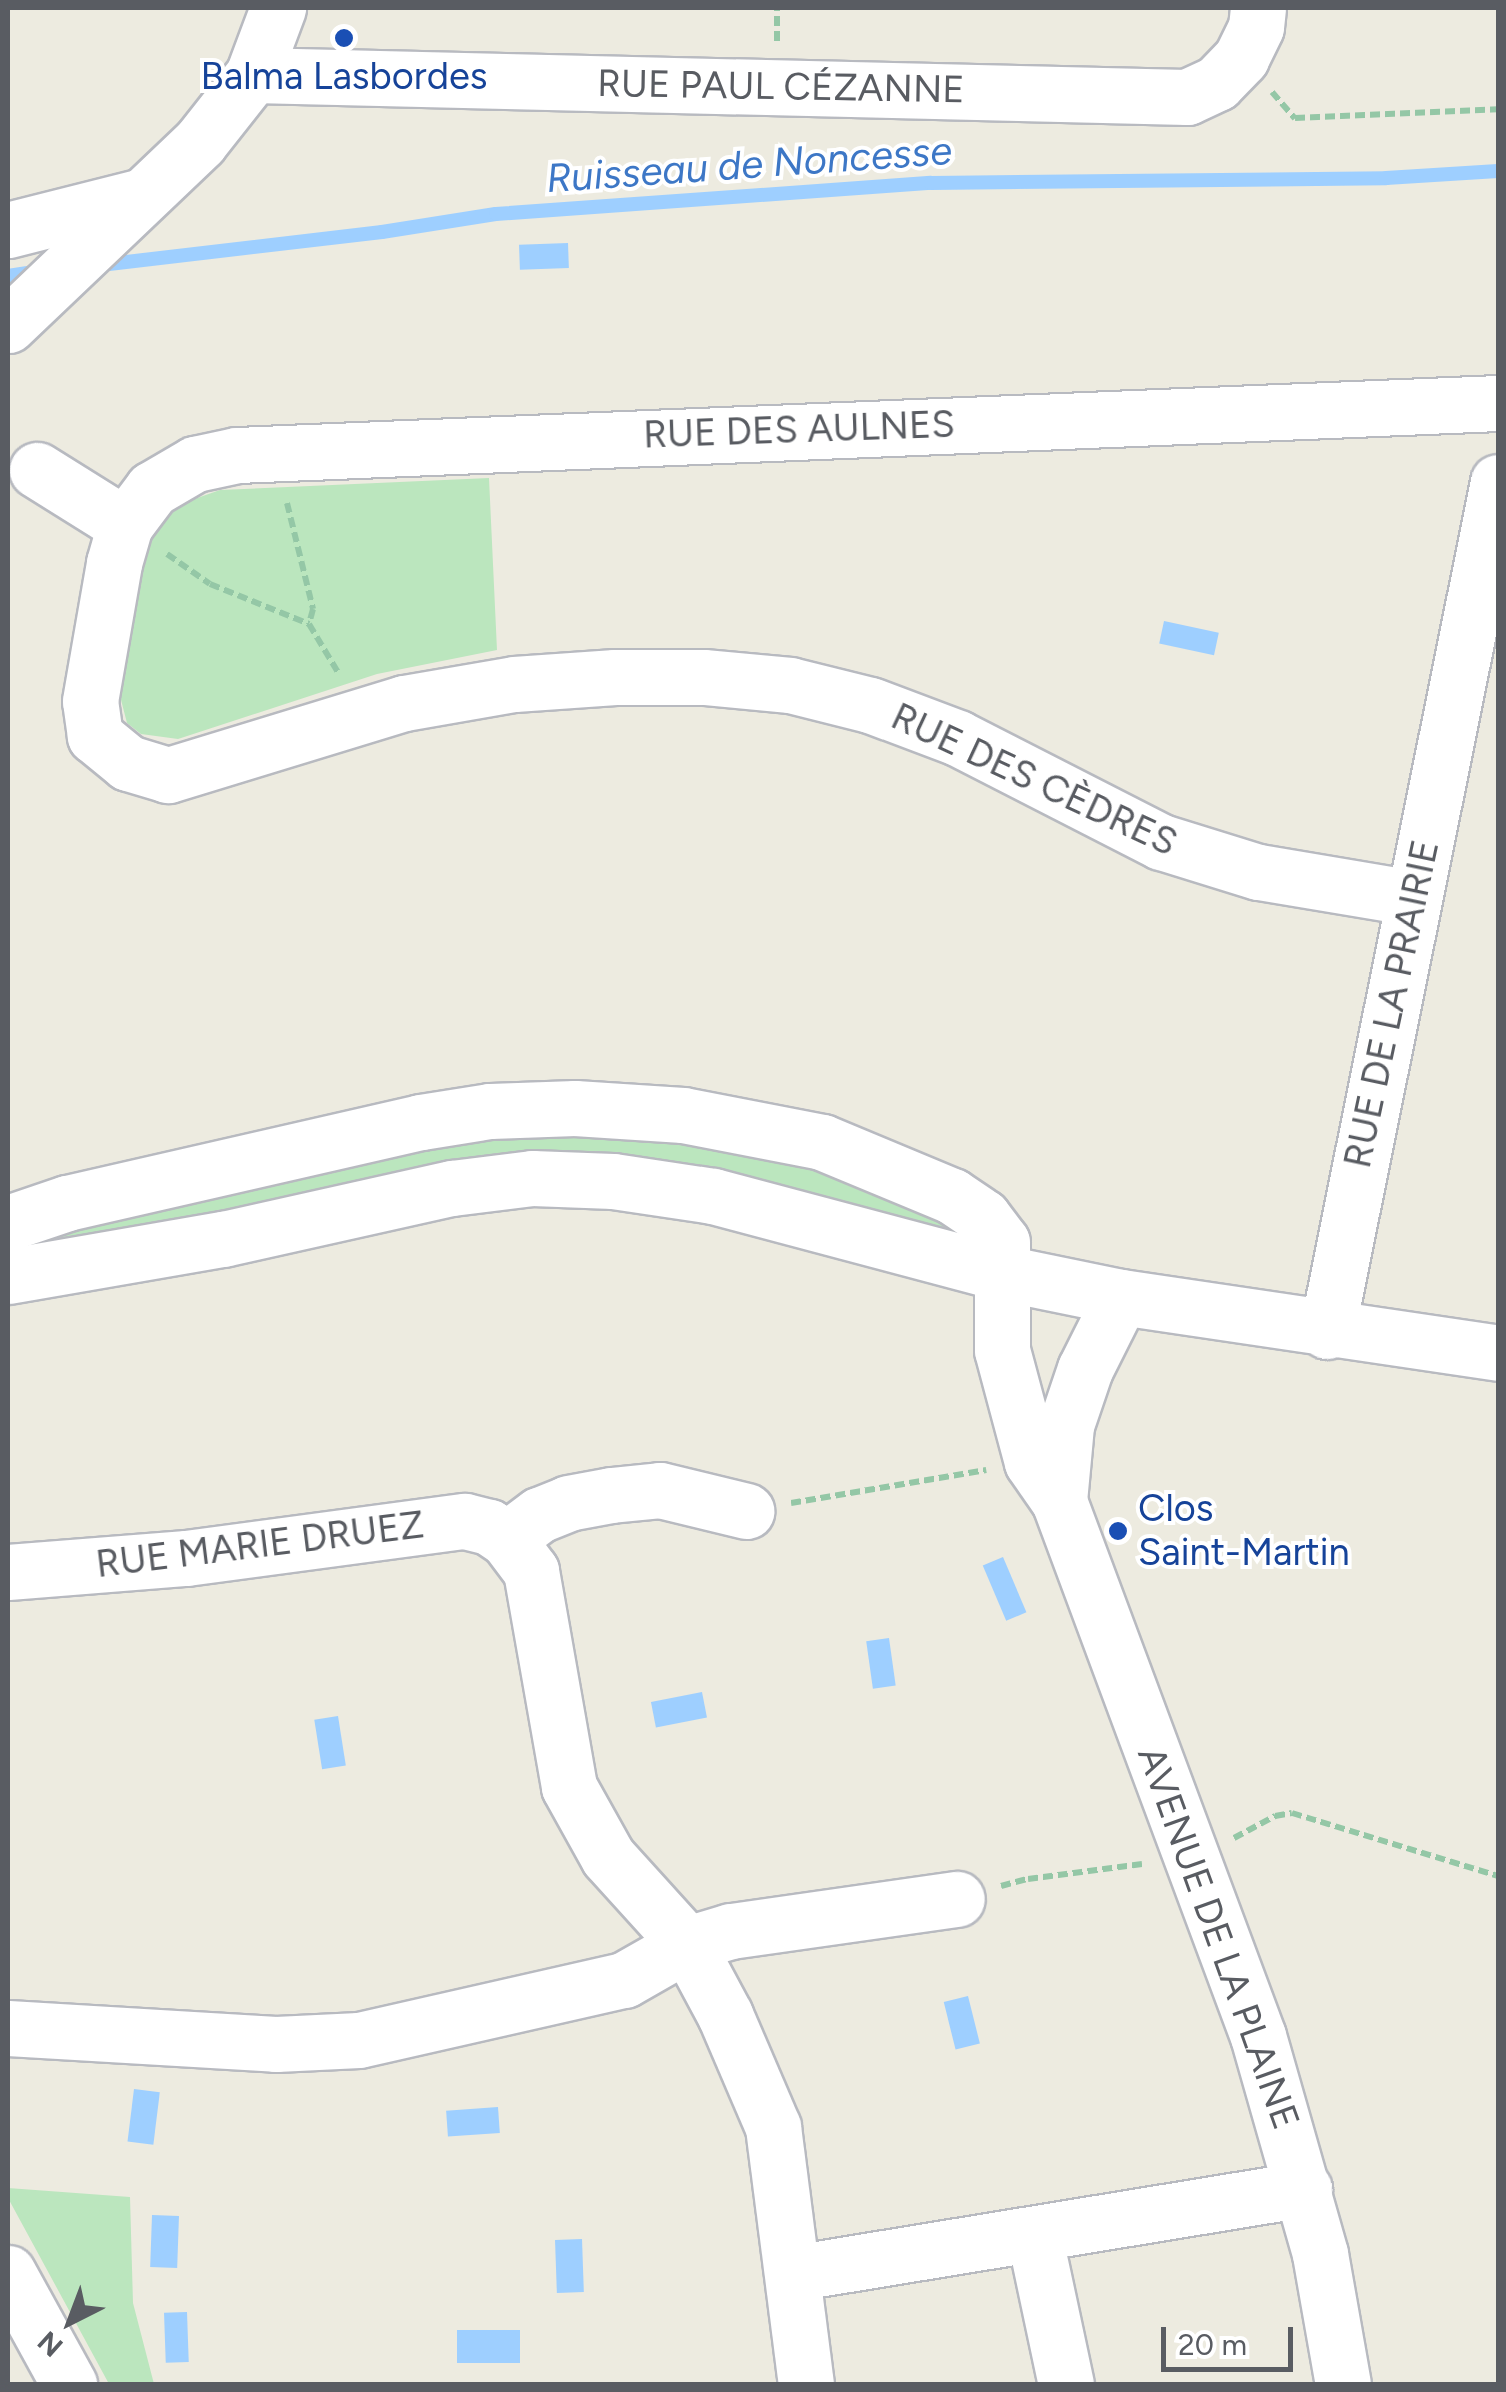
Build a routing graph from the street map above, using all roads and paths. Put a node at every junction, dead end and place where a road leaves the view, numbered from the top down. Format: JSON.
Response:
{"nodes":[{"id":1,"x":278,"y":8,"type":"edge"},
{"id":2,"x":1258,"y":8,"type":"edge"},
{"id":3,"x":1241,"y":58,"type":"junction"},
{"id":4,"x":253,"y":75,"type":"junction"},
{"id":5,"x":1498,"y":109,"type":"edge"},
{"id":6,"x":136,"y":204,"type":"junction"},
{"id":7,"x":8,"y":230,"type":"edge"},
{"id":8,"x":8,"y":325,"type":"edge"},
{"id":9,"x":1498,"y":403,"type":"edge"},
{"id":10,"x":280,"y":452,"type":"junction"},
{"id":11,"x":37,"y":470,"type":"dead end"},
{"id":12,"x":1498,"y":482,"type":"edge"},
{"id":13,"x":125,"y":524,"type":"junction"},
{"id":14,"x":1479,"y":677,"type":"edge"},
{"id":15,"x":1414,"y":898,"type":"junction"},
{"id":16,"x":8,"y":1223,"type":"edge"},
{"id":17,"x":1000,"y":1272,"type":"junction"},
{"id":18,"x":8,"y":1276,"type":"edge"},
{"id":19,"x":1121,"y":1297,"type":"junction"},
{"id":20,"x":1327,"y":1331,"type":"junction"},
{"id":21,"x":1498,"y":1353,"type":"edge"},
{"id":22,"x":1498,"y":1376,"type":"edge"},
{"id":23,"x":985,"y":1470,"type":"dead end"},
{"id":24,"x":1059,"y":1501,"type":"junction"},
{"id":25,"x":746,"y":1512,"type":"joint"},
{"id":26,"x":507,"y":1539,"type":"junction"},
{"id":27,"x":8,"y":1572,"type":"edge"},
{"id":28,"x":1192,"y":1858,"type":"junction"},
{"id":29,"x":1498,"y":1876,"type":"edge"},
{"id":30,"x":957,"y":1899,"type":"joint"},
{"id":31,"x":687,"y":1944,"type":"junction"},
{"id":32,"x":8,"y":2028,"type":"edge"},
{"id":33,"x":1304,"y":2190,"type":"junction"},
{"id":34,"x":1034,"y":2234,"type":"junction"},
{"id":35,"x":793,"y":2273,"type":"junction"},
{"id":36,"x":8,"y":2274,"type":"edge"},
{"id":37,"x":69,"y":2384,"type":"edge"},
{"id":38,"x":806,"y":2384,"type":"edge"},
{"id":39,"x":1066,"y":2384,"type":"edge"},
{"id":40,"x":1344,"y":2384,"type":"edge"}],
"edges":[{"from":1,"to":4,"type":"street"},
{"from":2,"to":3,"type":"street"},
{"from":3,"to":4,"type":"street","name":"RUE PAUL CÉZANNE"},
{"from":3,"to":5,"type":"path"},
{"from":4,"to":6,"type":"street"},
{"from":6,"to":7,"type":"street"},
{"from":6,"to":8,"type":"street"},
{"from":9,"to":10,"type":"street","name":"RUE DES AULNES"},
{"from":10,"to":13,"type":"street","name":"RUE DES AULNES"},
{"from":10,"to":13,"type":"path"},
{"from":11,"to":13,"type":"street"},
{"from":12,"to":14,"type":"street","name":"RUE DE LA PRAIRIE"},
{"from":13,"to":15,"type":"street","name":"RUE DES CÈDRES"},
{"from":14,"to":15,"type":"street","name":"RUE DE LA PRAIRIE"},
{"from":15,"to":20,"type":"street","name":"RUE DE LA PRAIRIE"},
{"from":16,"to":17,"type":"street","name":"AVENUE DE LA PLAINE"},
{"from":17,"to":18,"type":"street"},
{"from":17,"to":19,"type":"street"},
{"from":17,"to":24,"type":"street","name":"AVENUE DE LA PLAINE"},
{"from":19,"to":20,"type":"street"},
{"from":19,"to":24,"type":"street","name":"AVENUE DE LA PLAINE"},
{"from":20,"to":21,"type":"street"},
{"from":20,"to":22,"type":"street"},
{"from":23,"to":25,"type":"path"},
{"from":24,"to":28,"type":"street","name":"AVENUE DE LA PLAINE"},
{"from":25,"to":26,"type":"street"},
{"from":26,"to":27,"type":"street","name":"RUE MARIE DRUEZ"},
{"from":26,"to":31,"type":"street"},
{"from":28,"to":29,"type":"path"},
{"from":28,"to":30,"type":"path"},
{"from":28,"to":33,"type":"street","name":"AVENUE DE LA PLAINE"},
{"from":30,"to":31,"type":"street"},
{"from":31,"to":32,"type":"street"},
{"from":31,"to":35,"type":"street"},
{"from":33,"to":34,"type":"street"},
{"from":33,"to":40,"type":"street","name":"AVENUE DE LA PLAINE"},
{"from":34,"to":35,"type":"street"},
{"from":34,"to":39,"type":"street"},
{"from":35,"to":38,"type":"street"},
{"from":36,"to":37,"type":"street"}]}
